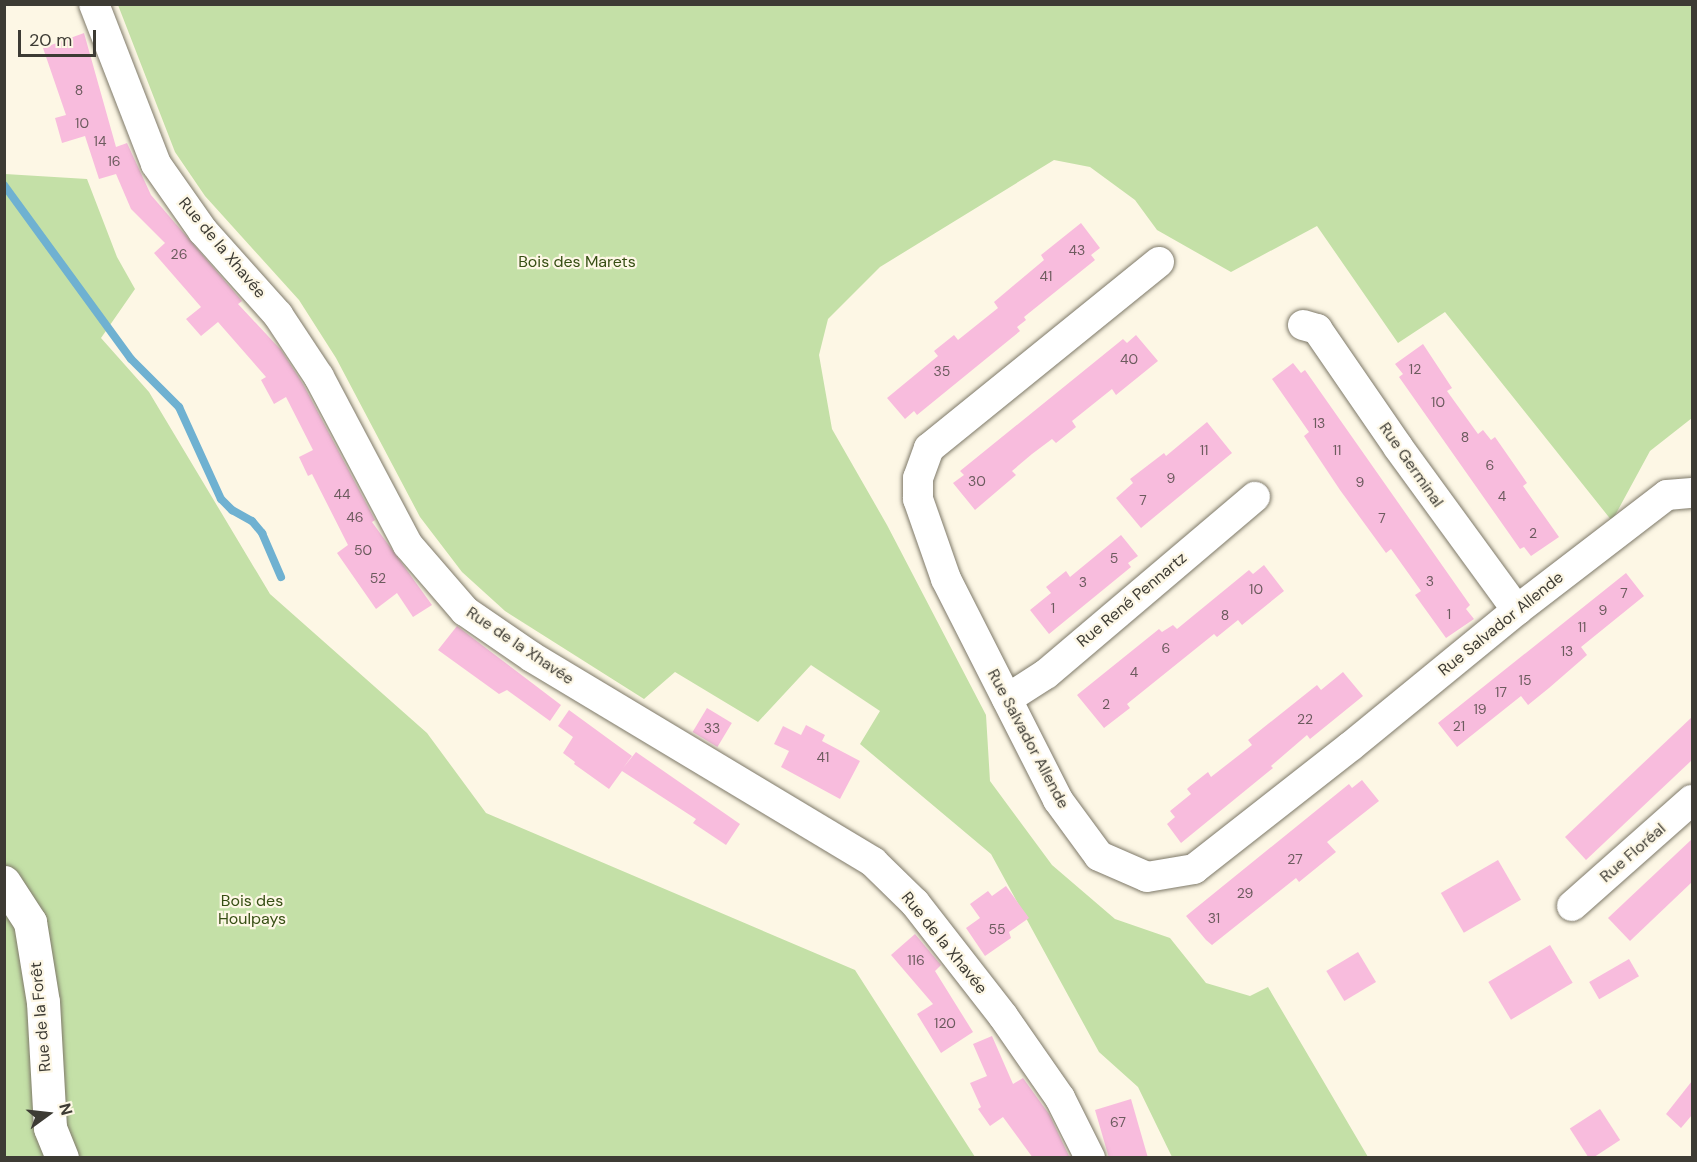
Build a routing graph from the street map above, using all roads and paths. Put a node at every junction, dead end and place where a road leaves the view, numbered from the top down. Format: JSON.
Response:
{"nodes":[{"id":1,"x":94,"y":4,"type":"edge"},
{"id":2,"x":1160,"y":262,"type":"dead end"},
{"id":3,"x":1303,"y":325,"type":"dead end"},
{"id":4,"x":1692,"y":493,"type":"edge"},
{"id":5,"x":1255,"y":496,"type":"dead end"},
{"id":6,"x":1517,"y":610,"type":"junction"},
{"id":7,"x":1007,"y":699,"type":"junction"},
{"id":8,"x":1692,"y":800,"type":"edge"},
{"id":9,"x":4,"y":882,"type":"edge"},
{"id":10,"x":1572,"y":906,"type":"dead end"},
{"id":11,"x":62,"y":1158,"type":"edge"},
{"id":12,"x":1090,"y":1158,"type":"edge"}],
"edges":[{"from":1,"to":12,"type":"street","name":"Rue de la Xhavée"},
{"from":2,"to":7,"type":"street","name":"Rue Salvador Allende"},
{"from":3,"to":6,"type":"street","name":"Rue Germinal"},
{"from":4,"to":6,"type":"street","name":"Rue Salvador Allende"},
{"from":5,"to":7,"type":"street","name":"Rue René Pennartz"},
{"from":6,"to":7,"type":"street","name":"Rue Salvador Allende"},
{"from":8,"to":10,"type":"street","name":"Rue Floréal"},
{"from":9,"to":11,"type":"main road","name":"Rue de la Forêt"}]}
